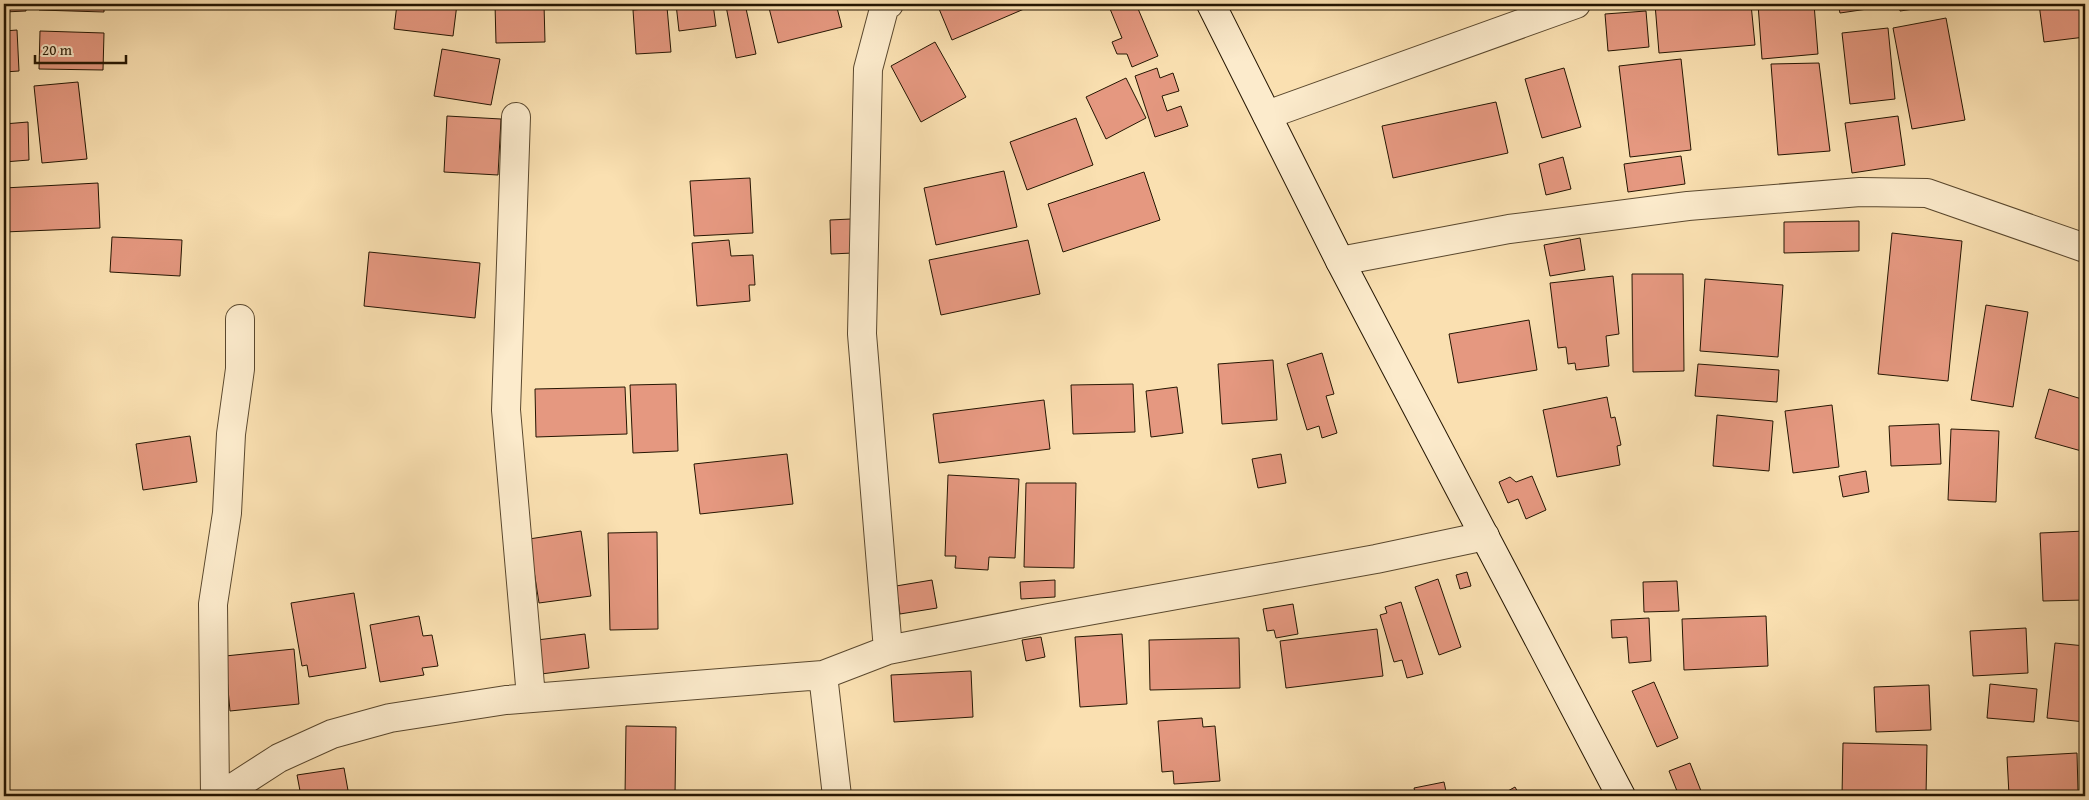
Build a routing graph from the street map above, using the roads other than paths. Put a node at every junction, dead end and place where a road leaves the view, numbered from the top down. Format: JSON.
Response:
{"nodes":[{"id":1,"x":889,"y":4,"type":"edge"},
{"id":2,"x":1211,"y":4,"type":"edge"},
{"id":3,"x":1576,"y":4,"type":"edge"},
{"id":4,"x":1267,"y":115,"type":"junction"},
{"id":5,"x":516,"y":117,"type":"dead end"},
{"id":6,"x":2085,"y":248,"type":"edge"},
{"id":7,"x":1340,"y":261,"type":"junction"},
{"id":8,"x":240,"y":319,"type":"dead end"},
{"id":9,"x":1485,"y":536,"type":"junction"},
{"id":10,"x":888,"y":650,"type":"junction"},
{"id":11,"x":823,"y":675,"type":"junction"},
{"id":12,"x":531,"y":697,"type":"junction"},
{"id":13,"x":215,"y":796,"type":"edge"},
{"id":14,"x":220,"y":796,"type":"edge"},
{"id":15,"x":837,"y":796,"type":"edge"},
{"id":16,"x":1621,"y":796,"type":"edge"}],
"edges":[{"from":1,"to":10,"type":"street"},
{"from":2,"to":4,"type":"street"},
{"from":3,"to":4,"type":"street"},
{"from":4,"to":7,"type":"street"},
{"from":5,"to":12,"type":"street"},
{"from":6,"to":7,"type":"street"},
{"from":7,"to":9,"type":"street"},
{"from":8,"to":13,"type":"street"},
{"from":9,"to":10,"type":"street"},
{"from":9,"to":16,"type":"street"},
{"from":10,"to":11,"type":"street"},
{"from":11,"to":12,"type":"street"},
{"from":11,"to":15,"type":"street"},
{"from":12,"to":14,"type":"street"}]}
